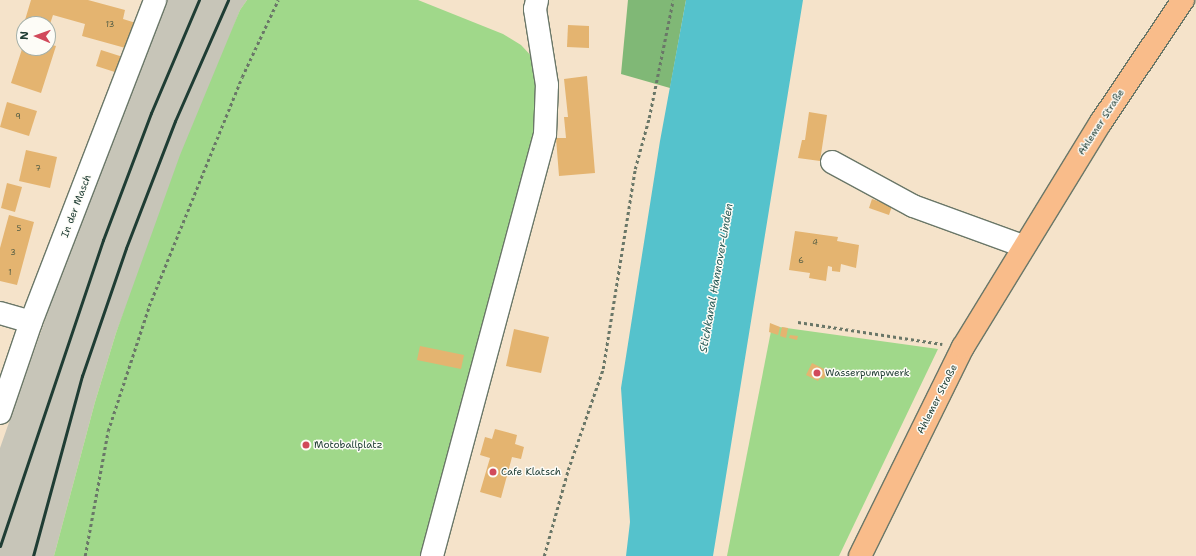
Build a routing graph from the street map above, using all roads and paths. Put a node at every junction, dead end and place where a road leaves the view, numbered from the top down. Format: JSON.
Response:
{"nodes":[{"id":1,"x":155,"y":0,"type":"edge"},
{"id":2,"x":278,"y":0,"type":"edge"},
{"id":3,"x":674,"y":0,"type":"edge"},
{"id":4,"x":1183,"y":0,"type":"edge"},
{"id":5,"x":532,"y":3,"type":"edge"},
{"id":6,"x":832,"y":162,"type":"dead end"},
{"id":7,"x":1023,"y":246,"type":"junction"},
{"id":8,"x":0,"y":313,"type":"edge"},
{"id":9,"x":31,"y":322,"type":"junction"},
{"id":10,"x":798,"y":322,"type":"dead end"},
{"id":11,"x":963,"y":347,"type":"junction"},
{"id":12,"x":0,"y":413,"type":"edge"},
{"id":13,"x":85,"y":556,"type":"edge"},
{"id":14,"x":432,"y":556,"type":"edge"},
{"id":15,"x":544,"y":556,"type":"edge"},
{"id":16,"x":860,"y":556,"type":"edge"}],
"edges":[{"from":1,"to":9,"type":"street","name":"In der Masch"},
{"from":2,"to":13,"type":"path"},
{"from":3,"to":15,"type":"path"},
{"from":4,"to":7,"type":"main road","name":"Ahlemer Straße"},
{"from":5,"to":14,"type":"street"},
{"from":6,"to":7,"type":"street"},
{"from":7,"to":11,"type":"main road","name":"Ahlemer Straße"},
{"from":8,"to":9,"type":"street"},
{"from":9,"to":12,"type":"street","name":"In der Masch"},
{"from":10,"to":11,"type":"path"},
{"from":11,"to":16,"type":"main road","name":"Ahlemer Straße"}]}
